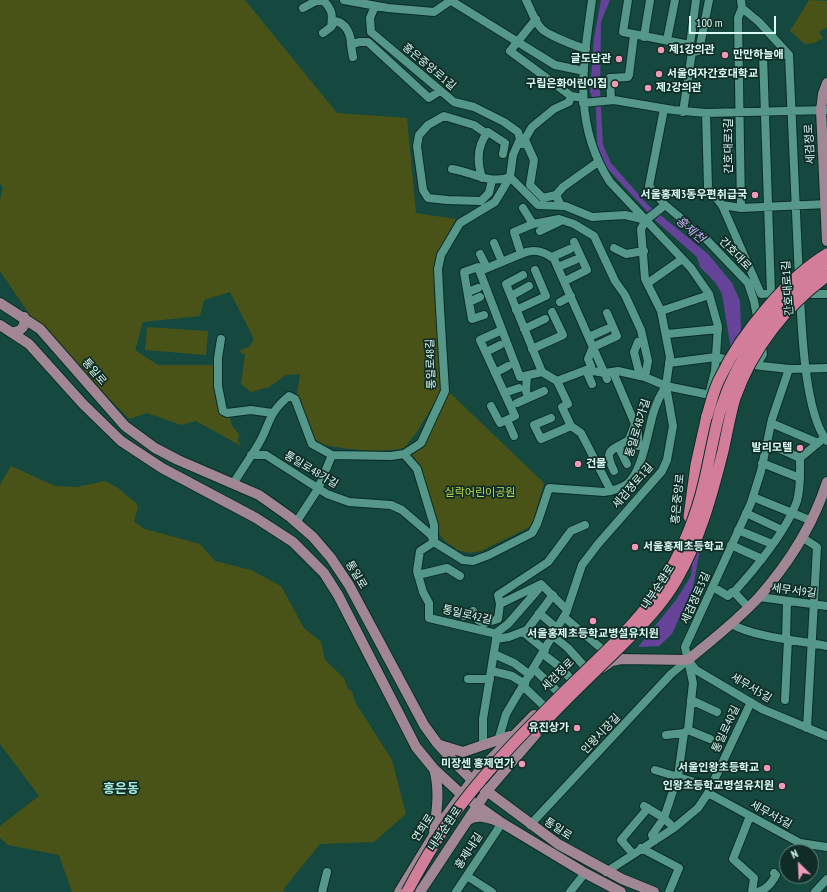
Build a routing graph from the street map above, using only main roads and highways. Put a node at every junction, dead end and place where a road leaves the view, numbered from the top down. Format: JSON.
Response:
{"nodes":[{"id":1,"x":827,"y":83,"type":"edge"},
{"id":2,"x":824,"y":110,"type":"edge"},
{"id":3,"x":826,"y":204,"type":"edge"},
{"id":4,"x":827,"y":241,"type":"edge"},
{"id":5,"x":827,"y":254,"type":"edge"},
{"id":6,"x":827,"y":263,"type":"edge"},
{"id":7,"x":827,"y":276,"type":"edge"},
{"id":8,"x":0,"y":302,"type":"edge"},
{"id":9,"x":24,"y":317,"type":"junction"},
{"id":10,"x":0,"y":325,"type":"edge"},
{"id":11,"x":11,"y":332,"type":"junction"},
{"id":12,"x":50,"y":340,"type":"junction"},
{"id":13,"x":37,"y":352,"type":"junction"},
{"id":14,"x":827,"y":482,"type":"edge"},
{"id":15,"x":689,"y":517,"type":"road end"},
{"id":16,"x":619,"y":655,"type":"junction"},
{"id":17,"x":514,"y":734,"type":"junction"},
{"id":18,"x":437,"y":743,"type":"junction"},
{"id":19,"x":434,"y":769,"type":"junction"},
{"id":20,"x":472,"y":780,"type":"junction"},
{"id":21,"x":487,"y":791,"type":"junction"},
{"id":22,"x":461,"y":794,"type":"junction"},
{"id":23,"x":477,"y":805,"type":"junction"},
{"id":24,"x":465,"y":823,"type":"junction"},
{"id":25,"x":502,"y":823,"type":"junction"},
{"id":26,"x":433,"y":835,"type":"junction"},
{"id":27,"x":399,"y":892,"type":"edge"},
{"id":28,"x":407,"y":892,"type":"edge"},
{"id":29,"x":414,"y":892,"type":"edge"},
{"id":30,"x":420,"y":892,"type":"edge"},
{"id":31,"x":621,"y":892,"type":"edge"},
{"id":32,"x":654,"y":892,"type":"edge"}],
"edges":[{"from":1,"to":2,"type":"main road","name":"세검정로"},
{"from":2,"to":3,"type":"main road","name":"세검정로"},
{"from":3,"to":4,"type":"main road","name":"세검정로"},
{"from":5,"to":15,"type":"highway","bridge":true},
{"from":6,"to":28,"type":"highway","name":"내부순환로","bridge":true},
{"from":7,"to":29,"type":"highway","name":"내부순환로","bridge":true},
{"from":8,"to":9,"type":"main road","name":"통일로"},
{"from":9,"to":11,"type":"main road"},
{"from":9,"to":12,"type":"main road","name":"통일로"},
{"from":10,"to":11,"type":"main road"},
{"from":11,"to":13,"type":"main road"},
{"from":12,"to":13,"type":"main road"},
{"from":12,"to":18,"type":"main road","name":"통일로"},
{"from":13,"to":19,"type":"main road"},
{"from":14,"to":16,"type":"main road","name":"세검정로"},
{"from":16,"to":17,"type":"main road","name":"세검정로"},
{"from":16,"to":21,"type":"main road","name":"세검정로"},
{"from":17,"to":18,"type":"main road"},
{"from":17,"to":20,"type":"main road","name":"세검정로"},
{"from":18,"to":20,"type":"main road","name":"통일로"},
{"from":19,"to":22,"type":"main road"},
{"from":19,"to":26,"type":"main road"},
{"from":20,"to":21,"type":"main road","name":"통일로"},
{"from":20,"to":22,"type":"main road","name":"연희로"},
{"from":21,"to":23,"type":"main road"},
{"from":21,"to":32,"type":"main road","name":"통일로"},
{"from":22,"to":23,"type":"main road"},
{"from":22,"to":26,"type":"main road","name":"연희로"},
{"from":23,"to":24,"type":"main road"},
{"from":23,"to":25,"type":"main road"},
{"from":24,"to":25,"type":"main road"},
{"from":24,"to":30,"type":"main road"},
{"from":25,"to":31,"type":"main road"},
{"from":26,"to":27,"type":"main road","name":"연희로"}]}
